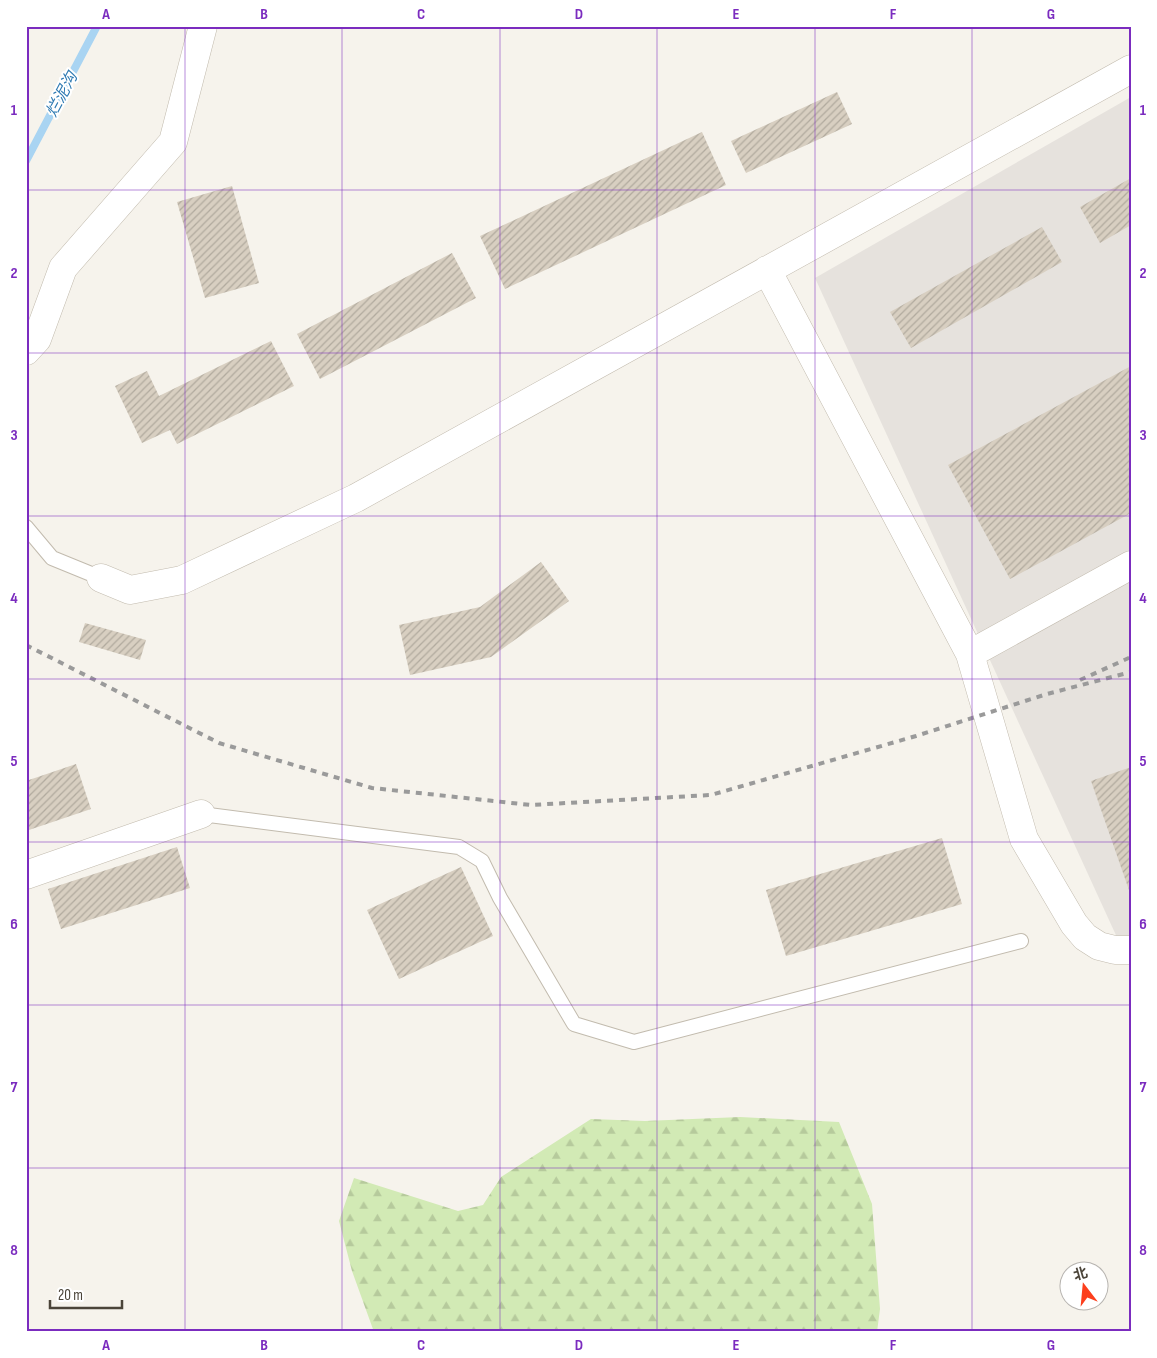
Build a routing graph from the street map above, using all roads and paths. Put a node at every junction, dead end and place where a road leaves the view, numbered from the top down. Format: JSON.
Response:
{"nodes":[{"id":1,"x":203,"y":26,"type":"edge"},
{"id":2,"x":1131,"y":69,"type":"edge"},
{"id":3,"x":767,"y":270,"type":"junction"},
{"id":4,"x":32,"y":345,"type":"edge"},
{"id":5,"x":26,"y":368,"type":"edge"},
{"id":6,"x":26,"y":527,"type":"edge"},
{"id":7,"x":1131,"y":565,"type":"edge"},
{"id":8,"x":101,"y":578,"type":"joint"},
{"id":9,"x":970,"y":654,"type":"junction"},
{"id":10,"x":201,"y":814,"type":"joint"},
{"id":11,"x":26,"y":876,"type":"edge"},
{"id":12,"x":1021,"y":941,"type":"dead end"},
{"id":13,"x":1131,"y":950,"type":"edge"}],
"edges":[{"from":1,"to":4,"type":"street"},
{"from":2,"to":3,"type":"street"},
{"from":3,"to":8,"type":"street"},
{"from":3,"to":9,"type":"street"},
{"from":4,"to":5,"type":"lane"},
{"from":6,"to":8,"type":"lane"},
{"from":7,"to":9,"type":"street"},
{"from":9,"to":13,"type":"street"},
{"from":10,"to":11,"type":"street"},
{"from":10,"to":12,"type":"lane"}]}
